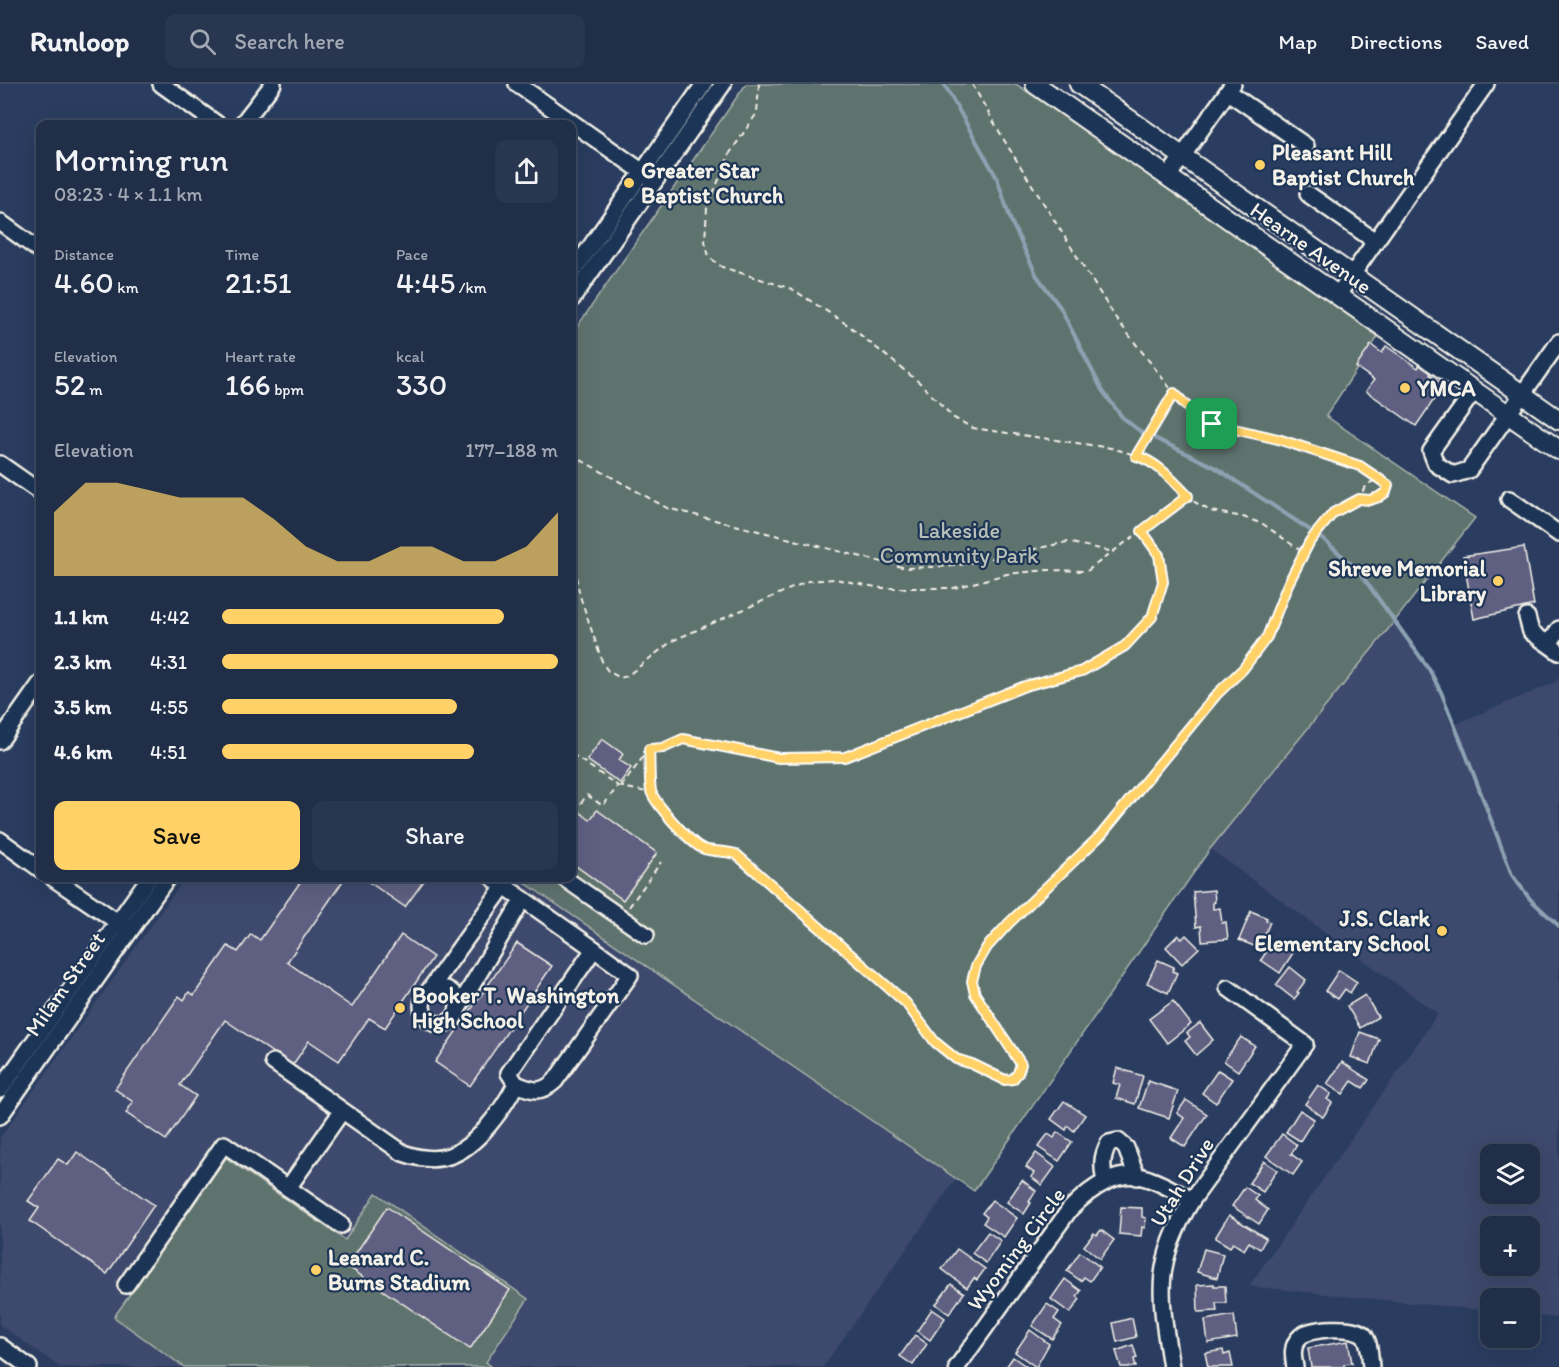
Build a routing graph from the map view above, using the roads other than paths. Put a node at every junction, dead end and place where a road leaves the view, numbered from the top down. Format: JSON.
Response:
{"nodes":[{"id":1,"x":160,"y":84,"type":"edge"},
{"id":2,"x":273,"y":84,"type":"edge"},
{"id":3,"x":517,"y":84,"type":"edge"},
{"id":4,"x":704,"y":84,"type":"edge"},
{"id":5,"x":723,"y":84,"type":"edge"},
{"id":6,"x":1035,"y":84,"type":"edge"},
{"id":7,"x":1079,"y":84,"type":"edge"},
{"id":8,"x":1486,"y":84,"type":"edge"},
{"id":9,"x":1230,"y":88,"type":"edge"},
{"id":10,"x":211,"y":120,"type":"edge"},
{"id":11,"x":245,"y":120,"type":"edge"},
{"id":12,"x":568,"y":120,"type":"edge"},
{"id":13,"x":576,"y":125,"type":"edge"},
{"id":14,"x":1306,"y":146,"type":"dead end"},
{"id":15,"x":1182,"y":156,"type":"junction"},
{"id":16,"x":648,"y":176,"type":"junction"},
{"id":17,"x":1168,"y":177,"type":"junction"},
{"id":18,"x":1308,"y":194,"type":"dead end"},
{"id":19,"x":0,"y":222,"type":"edge"},
{"id":20,"x":1375,"y":241,"type":"junction"},
{"id":21,"x":36,"y":248,"type":"edge"},
{"id":22,"x":576,"y":268,"type":"edge"},
{"id":23,"x":1352,"y":275,"type":"junction"},
{"id":24,"x":576,"y":293,"type":"edge"},
{"id":25,"x":1337,"y":296,"type":"junction"},
{"id":26,"x":1559,"y":342,"type":"edge"},
{"id":27,"x":1474,"y":391,"type":"junction"},
{"id":28,"x":1523,"y":394,"type":"junction"},
{"id":29,"x":1508,"y":415,"type":"junction"},
{"id":30,"x":1559,"y":420,"type":"edge"},
{"id":31,"x":1559,"y":450,"type":"edge"},
{"id":32,"x":0,"y":464,"type":"edge"},
{"id":33,"x":36,"y":489,"type":"edge"},
{"id":34,"x":1509,"y":499,"type":"dead end"},
{"id":35,"x":1559,"y":534,"type":"edge"},
{"id":36,"x":1527,"y":617,"type":"dead end"},
{"id":37,"x":1559,"y":629,"type":"edge"},
{"id":38,"x":1554,"y":648,"type":"edge"},
{"id":39,"x":36,"y":690,"type":"edge"},
{"id":40,"x":0,"y":741,"type":"edge"},
{"id":41,"x":0,"y":840,"type":"edge"},
{"id":42,"x":36,"y":866,"type":"edge"},
{"id":43,"x":59,"y":882,"type":"edge"},
{"id":44,"x":146,"y":882,"type":"edge"},
{"id":45,"x":163,"y":882,"type":"edge"},
{"id":46,"x":498,"y":882,"type":"edge"},
{"id":47,"x":570,"y":882,"type":"edge"},
{"id":48,"x":523,"y":899,"type":"junction"},
{"id":49,"x":123,"y":926,"type":"junction"},
{"id":50,"x":646,"y":935,"type":"dead end"},
{"id":51,"x":594,"y":949,"type":"junction"},
{"id":52,"x":1228,"y":988,"type":"dead end"},
{"id":53,"x":428,"y":992,"type":"junction"},
{"id":54,"x":459,"y":1007,"type":"junction"},
{"id":55,"x":273,"y":1062,"type":"dead end"},
{"id":56,"x":516,"y":1084,"type":"junction"},
{"id":57,"x":0,"y":1090,"type":"edge"},
{"id":58,"x":342,"y":1111,"type":"junction"},
{"id":59,"x":0,"y":1116,"type":"edge"},
{"id":60,"x":1137,"y":1177,"type":"junction"},
{"id":61,"x":1105,"y":1182,"type":"junction"},
{"id":62,"x":288,"y":1188,"type":"junction"},
{"id":63,"x":1192,"y":1200,"type":"junction"},
{"id":64,"x":341,"y":1225,"type":"dead end"},
{"id":65,"x":126,"y":1285,"type":"dead end"},
{"id":66,"x":0,"y":1346,"type":"edge"},
{"id":67,"x":30,"y":1367,"type":"edge"},
{"id":68,"x":957,"y":1367,"type":"edge"},
{"id":69,"x":1171,"y":1367,"type":"edge"},
{"id":70,"x":1295,"y":1367,"type":"edge"},
{"id":71,"x":1371,"y":1367,"type":"edge"}],
"edges":[{"from":1,"to":10,"type":"street"},
{"from":2,"to":11,"type":"street"},
{"from":3,"to":12,"type":"street"},
{"from":4,"to":16,"type":"street"},
{"from":5,"to":16,"type":"street"},
{"from":6,"to":17,"type":"main road","name":"Hearne Avenue"},
{"from":7,"to":15,"type":"main road","name":"Hearne Avenue"},
{"from":8,"to":20,"type":"street"},
{"from":9,"to":14,"type":"street"},
{"from":9,"to":15,"type":"street"},
{"from":13,"to":16,"type":"street"},
{"from":15,"to":17,"type":"street"},
{"from":15,"to":23,"type":"main road","name":"Hearne Avenue"},
{"from":16,"to":22,"type":"street"},
{"from":16,"to":24,"type":"street"},
{"from":17,"to":25,"type":"main road","name":"Hearne Avenue"},
{"from":18,"to":20,"type":"street"},
{"from":19,"to":21,"type":"street"},
{"from":20,"to":23,"type":"street"},
{"from":23,"to":25,"type":"street"},
{"from":23,"to":28,"type":"main road","name":"Hearne Avenue"},
{"from":25,"to":27,"type":"main road","name":"Hearne Avenue"},
{"from":26,"to":28,"type":"street"},
{"from":27,"to":29,"type":"main road","name":"Hearne Avenue"},
{"from":27,"to":29,"type":"street"},
{"from":28,"to":29,"type":"street"},
{"from":28,"to":30,"type":"main road","name":"Hearne Avenue"},
{"from":29,"to":31,"type":"main road","name":"Hearne Avenue"},
{"from":32,"to":33,"type":"street"},
{"from":34,"to":35,"type":"street"},
{"from":36,"to":38,"type":"street"},
{"from":37,"to":38,"type":"street"},
{"from":39,"to":40,"type":"street"},
{"from":41,"to":42,"type":"street"},
{"from":43,"to":49,"type":"street"},
{"from":44,"to":49,"type":"street","name":"Milam Street"},
{"from":45,"to":49,"type":"street","name":"Milam Street"},
{"from":46,"to":48,"type":"street"},
{"from":46,"to":53,"type":"street"},
{"from":47,"to":50,"type":"street"},
{"from":48,"to":51,"type":"street"},
{"from":48,"to":54,"type":"street"},
{"from":49,"to":57,"type":"street","name":"Milam Street"},
{"from":49,"to":59,"type":"street","name":"Milam Street"},
{"from":51,"to":56,"type":"street"},
{"from":51,"to":56,"type":"street"},
{"from":52,"to":63,"type":"street","name":"Utah Drive"},
{"from":53,"to":54,"type":"street"},
{"from":53,"to":54,"type":"street"},
{"from":55,"to":58,"type":"street"},
{"from":56,"to":58,"type":"street"},
{"from":58,"to":62,"type":"street"},
{"from":60,"to":61,"type":"street","name":"Wyoming Circle"},
{"from":60,"to":61,"type":"street"},
{"from":60,"to":63,"type":"street","name":"Wyoming Circle"},
{"from":61,"to":68,"type":"street","name":"Wyoming Circle"},
{"from":62,"to":64,"type":"street"},
{"from":62,"to":65,"type":"street"},
{"from":63,"to":69,"type":"street","name":"Utah Drive"},
{"from":66,"to":67,"type":"street"},
{"from":70,"to":71,"type":"street"}]}
